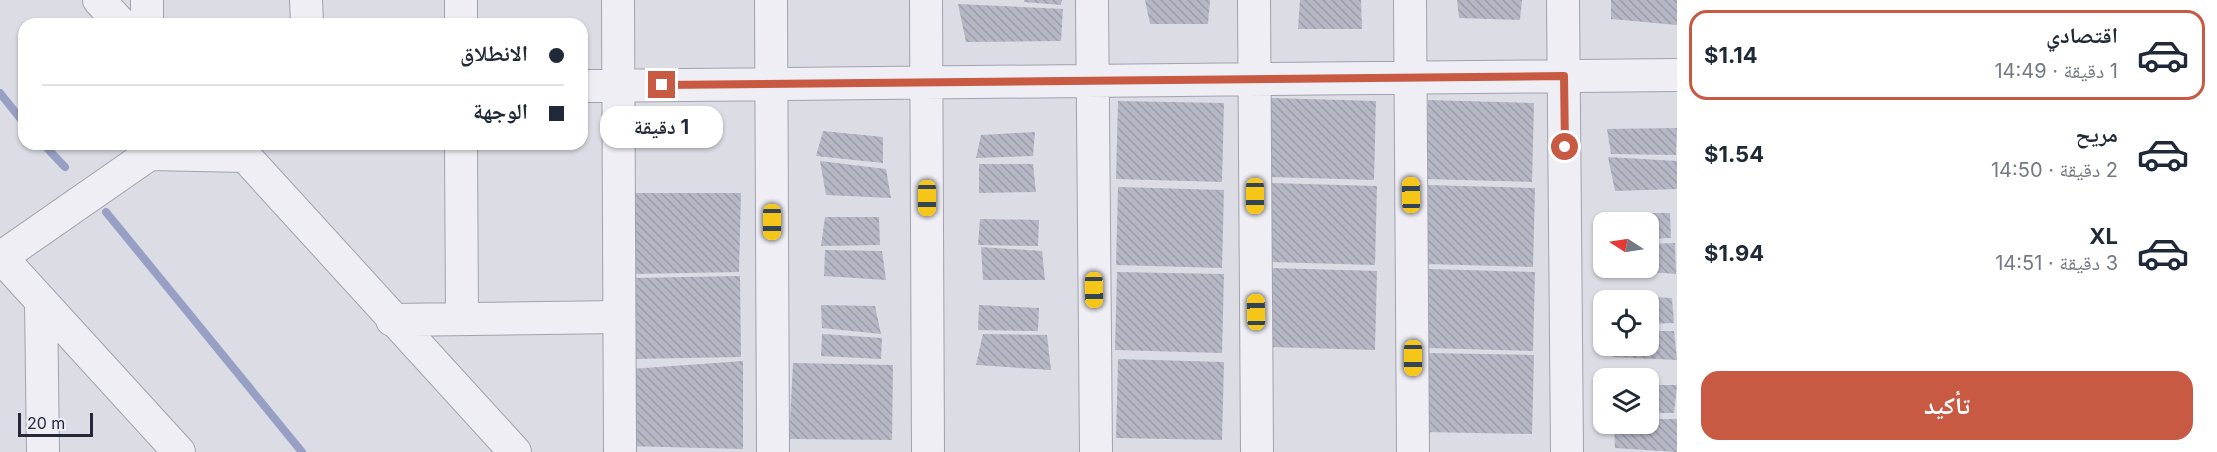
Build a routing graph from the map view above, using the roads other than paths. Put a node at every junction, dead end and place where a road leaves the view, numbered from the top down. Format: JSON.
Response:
{"nodes":[{"id":1,"x":99,"y":0,"type":"edge"},
{"id":2,"x":147,"y":0,"type":"edge"},
{"id":3,"x":306,"y":0,"type":"edge"},
{"id":4,"x":461,"y":0,"type":"edge"},
{"id":5,"x":618,"y":0,"type":"edge"},
{"id":6,"x":771,"y":0,"type":"edge"},
{"id":7,"x":926,"y":0,"type":"edge"},
{"id":8,"x":1092,"y":0,"type":"edge"},
{"id":9,"x":1254,"y":0,"type":"edge"},
{"id":10,"x":1410,"y":0,"type":"edge"},
{"id":11,"x":1563,"y":0,"type":"edge"},
{"id":12,"x":116,"y":18,"type":"edge"},
{"id":13,"x":147,"y":18,"type":"edge"},
{"id":14,"x":307,"y":18,"type":"edge"},
{"id":15,"x":461,"y":18,"type":"edge"},
{"id":16,"x":1677,"y":75,"type":"edge"},
{"id":17,"x":1564,"y":76,"type":"junction"},
{"id":18,"x":1410,"y":78,"type":"junction"},
{"id":19,"x":1254,"y":80,"type":"junction"},
{"id":20,"x":1092,"y":81,"type":"junction"},
{"id":21,"x":926,"y":82,"type":"junction"},
{"id":22,"x":771,"y":84,"type":"junction"},
{"id":23,"x":618,"y":85,"type":"junction"},
{"id":24,"x":588,"y":86,"type":"edge"},
{"id":25,"x":150,"y":150,"type":"edge"},
{"id":26,"x":239,"y":150,"type":"edge"},
{"id":27,"x":461,"y":150,"type":"edge"},
{"id":28,"x":0,"y":257,"type":"edge"},
{"id":29,"x":41,"y":300,"type":"junction"},
{"id":30,"x":619,"y":317,"type":"junction"},
{"id":31,"x":462,"y":319,"type":"junction"},
{"id":32,"x":392,"y":320,"type":"junction"},
{"id":33,"x":43,"y":452,"type":"edge"},
{"id":34,"x":179,"y":452,"type":"edge"},
{"id":35,"x":515,"y":452,"type":"edge"},
{"id":36,"x":620,"y":452,"type":"edge"},
{"id":37,"x":773,"y":452,"type":"edge"},
{"id":38,"x":928,"y":452,"type":"edge"},
{"id":39,"x":1096,"y":452,"type":"edge"},
{"id":40,"x":1257,"y":452,"type":"edge"},
{"id":41,"x":1413,"y":452,"type":"edge"},
{"id":42,"x":1567,"y":452,"type":"edge"}],
"edges":[{"from":1,"to":12,"type":"street"},
{"from":2,"to":13,"type":"street"},
{"from":3,"to":14,"type":"street"},
{"from":4,"to":15,"type":"street"},
{"from":5,"to":23,"type":"street"},
{"from":6,"to":22,"type":"street"},
{"from":7,"to":21,"type":"street"},
{"from":8,"to":20,"type":"street"},
{"from":9,"to":19,"type":"street"},
{"from":10,"to":18,"type":"street"},
{"from":11,"to":17,"type":"street"},
{"from":16,"to":17,"type":"street"},
{"from":17,"to":18,"type":"street"},
{"from":17,"to":42,"type":"street"},
{"from":18,"to":19,"type":"street"},
{"from":18,"to":41,"type":"street"},
{"from":19,"to":20,"type":"street"},
{"from":19,"to":40,"type":"street"},
{"from":20,"to":21,"type":"street"},
{"from":20,"to":39,"type":"street"},
{"from":21,"to":22,"type":"street"},
{"from":21,"to":38,"type":"street"},
{"from":22,"to":23,"type":"street"},
{"from":22,"to":37,"type":"street"},
{"from":23,"to":24,"type":"street"},
{"from":23,"to":30,"type":"street"},
{"from":25,"to":28,"type":"street"},
{"from":26,"to":32,"type":"street"},
{"from":27,"to":31,"type":"street"},
{"from":28,"to":29,"type":"street"},
{"from":29,"to":33,"type":"street"},
{"from":29,"to":34,"type":"street"},
{"from":30,"to":31,"type":"street"},
{"from":30,"to":36,"type":"street"},
{"from":31,"to":32,"type":"street"},
{"from":32,"to":35,"type":"street"}]}
